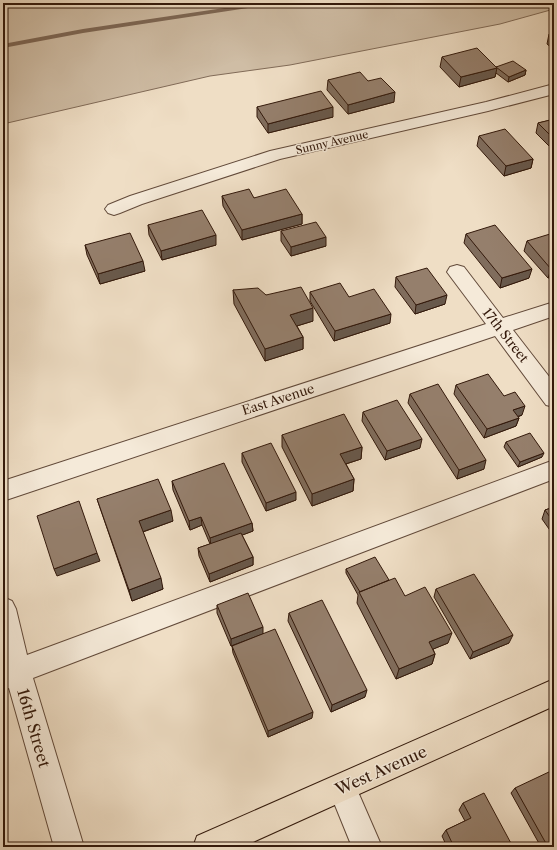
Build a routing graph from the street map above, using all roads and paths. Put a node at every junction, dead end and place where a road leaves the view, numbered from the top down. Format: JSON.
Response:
{"nodes":[{"id":1,"x":554,"y":89,"type":"edge"},
{"id":2,"x":114,"y":209,"type":"dead end"},
{"id":3,"x":457,"y":272,"type":"dead end"},
{"id":4,"x":554,"y":309,"type":"edge"},
{"id":5,"x":499,"y":327,"type":"junction"},
{"id":6,"x":554,"y":399,"type":"edge"},
{"id":7,"x":554,"y":469,"type":"edge"},
{"id":8,"x":3,"y":490,"type":"edge"},
{"id":9,"x":3,"y":609,"type":"edge"},
{"id":10,"x":10,"y":674,"type":"edge"},
{"id":11,"x":554,"y":692,"type":"edge"},
{"id":12,"x":342,"y":788,"type":"junction"},
{"id":13,"x":69,"y":847,"type":"edge"},
{"id":14,"x":208,"y":847,"type":"edge"},
{"id":15,"x":367,"y":847,"type":"edge"}],
"edges":[{"from":1,"to":2,"type":"street","name":"Sunny Avenue"},
{"from":3,"to":5,"type":"street","name":"17th Street"},
{"from":4,"to":5,"type":"street","name":"East Avenue"},
{"from":5,"to":6,"type":"street","name":"17th Street"},
{"from":5,"to":8,"type":"street","name":"East Avenue"},
{"from":7,"to":10,"type":"street"},
{"from":9,"to":10,"type":"street","name":"16th Street"},
{"from":10,"to":13,"type":"street","name":"16th Street"},
{"from":11,"to":12,"type":"main road","name":"West Avenue"},
{"from":12,"to":14,"type":"main road","name":"West Avenue"},
{"from":12,"to":15,"type":"street"}]}
